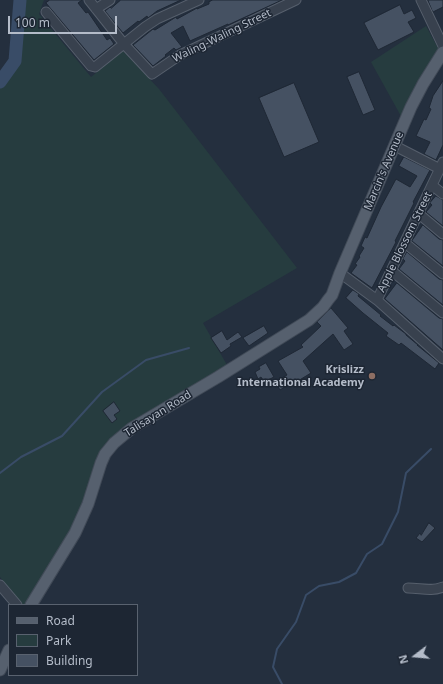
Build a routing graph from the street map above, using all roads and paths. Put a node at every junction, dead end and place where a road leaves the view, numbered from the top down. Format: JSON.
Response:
{"nodes":[{"id":1,"x":89,"y":0,"type":"edge"},
{"id":2,"x":110,"y":0,"type":"edge"},
{"id":3,"x":199,"y":0,"type":"edge"},
{"id":4,"x":421,"y":0,"type":"edge"},
{"id":5,"x":289,"y":1,"type":"edge"},
{"id":6,"x":96,"y":9,"type":"junction"},
{"id":7,"x":46,"y":12,"type":"dead end"},
{"id":8,"x":124,"y":44,"type":"junction"},
{"id":9,"x":443,"y":46,"type":"edge"},
{"id":10,"x":443,"y":52,"type":"edge"},
{"id":11,"x":395,"y":146,"type":"junction"},
{"id":12,"x":442,"y":166,"type":"edge"},
{"id":13,"x":433,"y":186,"type":"junction"},
{"id":14,"x":443,"y":194,"type":"edge"},
{"id":15,"x":419,"y":214,"type":"junction"},
{"id":16,"x":443,"y":234,"type":"edge"},
{"id":17,"x":405,"y":243,"type":"junction"},
{"id":18,"x":392,"y":272,"type":"junction"},
{"id":19,"x":340,"y":273,"type":"junction"},
{"id":20,"x":443,"y":274,"type":"edge"},
{"id":21,"x":332,"y":295,"type":"joint"},
{"id":22,"x":377,"y":300,"type":"junction"},
{"id":23,"x":443,"y":313,"type":"edge"},
{"id":24,"x":443,"y":358,"type":"edge"},
{"id":25,"x":0,"y":585,"type":"edge"},
{"id":26,"x":443,"y":587,"type":"edge"},
{"id":27,"x":408,"y":588,"type":"dead end"},
{"id":28,"x":16,"y":604,"type":"edge"},
{"id":29,"x":32,"y":604,"type":"edge"},
{"id":30,"x":8,"y":652,"type":"edge"},
{"id":31,"x":0,"y":670,"type":"edge"}],
"edges":[{"from":1,"to":6,"type":"street"},
{"from":2,"to":6,"type":"street"},
{"from":3,"to":8,"type":"street"},
{"from":4,"to":9,"type":"street"},
{"from":5,"to":8,"type":"street","name":"Waling-Waling Street"},
{"from":6,"to":8,"type":"street"},
{"from":7,"to":8,"type":"street"},
{"from":10,"to":11,"type":"main road","name":"Marcin's Avenue"},
{"from":11,"to":12,"type":"street"},
{"from":11,"to":19,"type":"main road","name":"Marcin's Avenue"},
{"from":12,"to":13,"type":"street","name":"Apple Blossom Street"},
{"from":13,"to":14,"type":"street"},
{"from":13,"to":15,"type":"street","name":"Apple Blossom Street"},
{"from":15,"to":16,"type":"street"},
{"from":15,"to":17,"type":"street","name":"Apple Blossom Street"},
{"from":17,"to":18,"type":"street","name":"Apple Blossom Street"},
{"from":17,"to":20,"type":"street"},
{"from":18,"to":22,"type":"street","name":"Apple Blossom Street"},
{"from":18,"to":23,"type":"street"},
{"from":19,"to":21,"type":"main road","name":"Marcin's Avenue"},
{"from":19,"to":22,"type":"street"},
{"from":21,"to":29,"type":"main road","name":"Talisayan Road"},
{"from":22,"to":24,"type":"street"},
{"from":25,"to":28,"type":"street"},
{"from":26,"to":27,"type":"street"},
{"from":30,"to":31,"type":"main road"}]}
